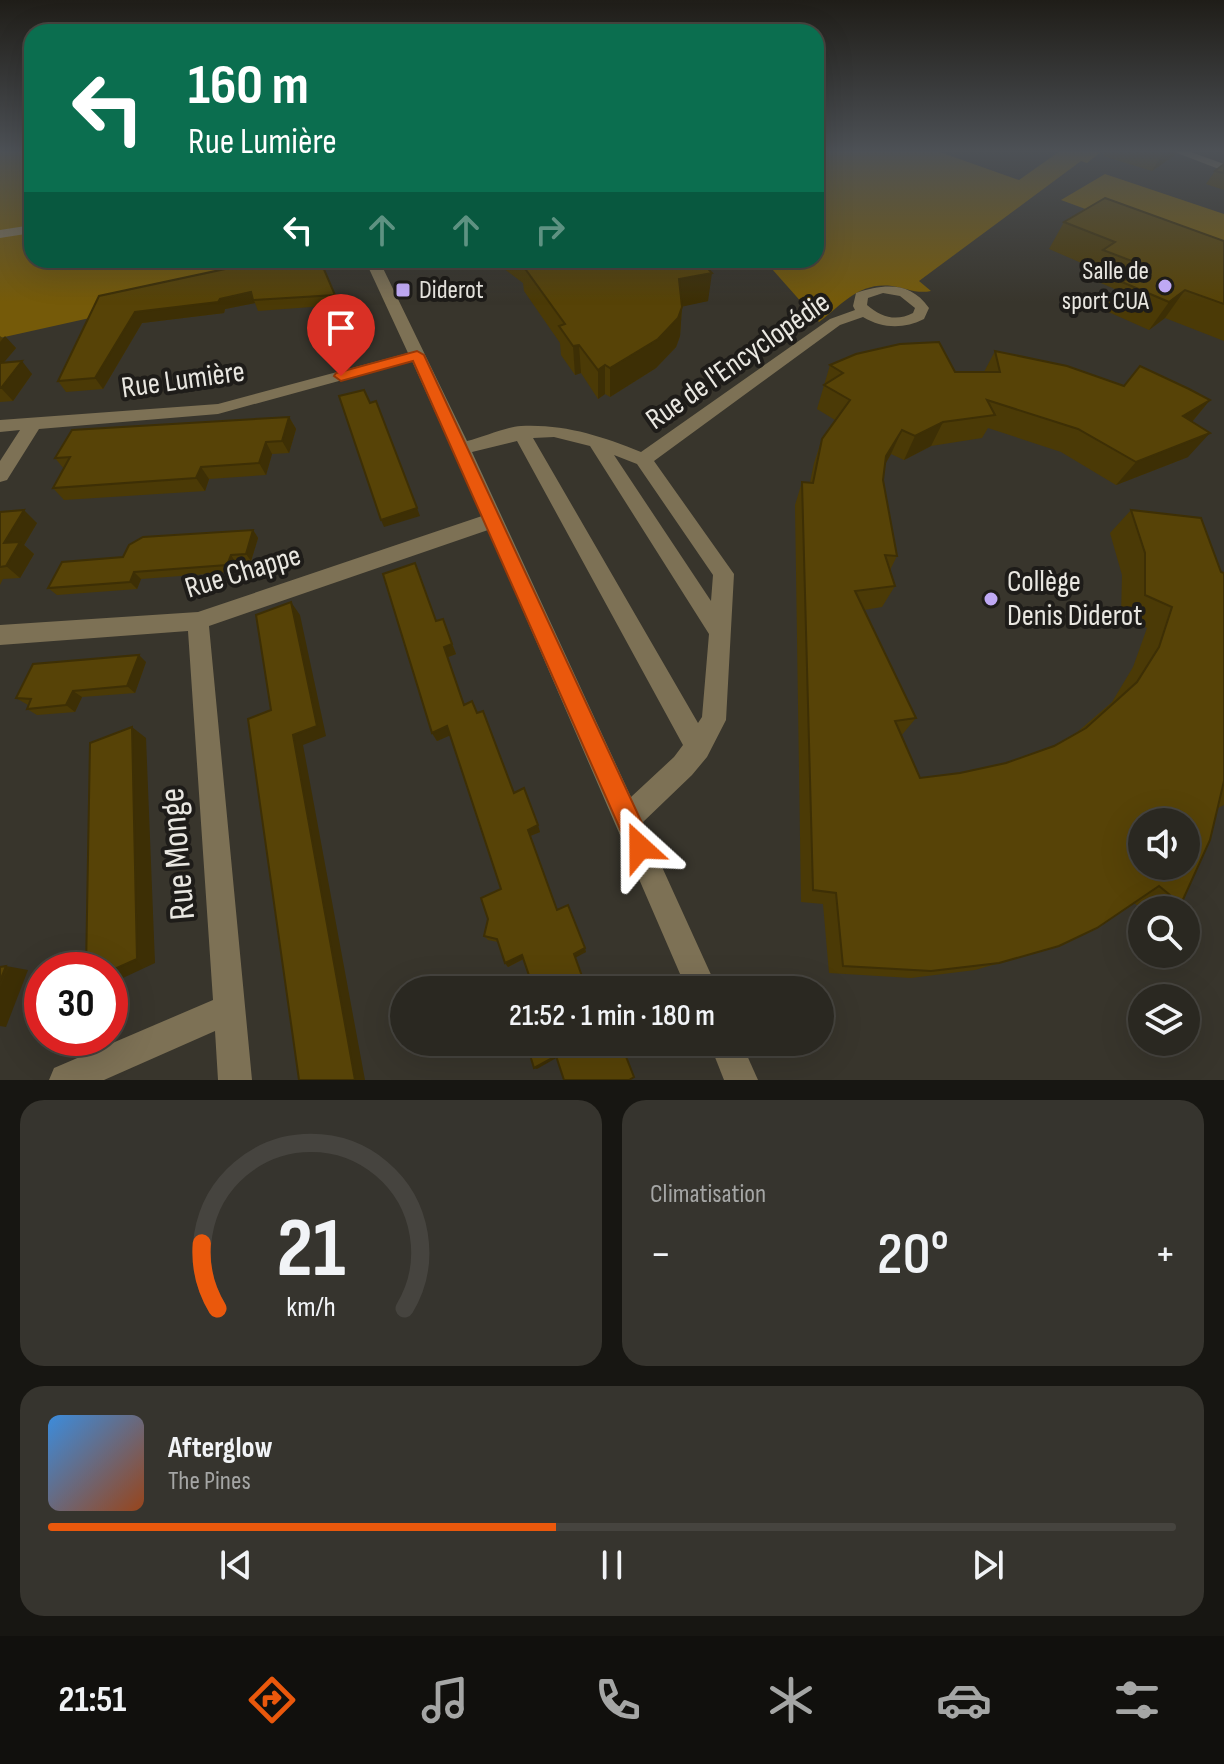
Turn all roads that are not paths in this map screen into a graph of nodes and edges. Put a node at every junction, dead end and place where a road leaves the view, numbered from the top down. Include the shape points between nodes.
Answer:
1 (24, 230) edge
2 (0, 234) edge
3 (376, 268) edge
4 (865, 311) dead end
5 (417, 355) junction
6 (34, 423) junction
7 (0, 426) edge
8 (521, 432) junction
9 (595, 440) junction
10 (462, 449) junction
11 (643, 460) junction
12 (0, 475) edge
13 (494, 520) junction
14 (198, 621) junction
15 (720, 633) junction
16 (0, 635) edge
17 (698, 748) junction
18 (628, 818) junction
19 (697, 976) edge
20 (229, 1009) junction
21 (731, 1056) edge
22 (66, 1080) edge
23 (235, 1080) edge
24 (741, 1080) edge

1 - 2 street
3 - 5 street
4 - 11 street, Rue de l'Encyclopédie via 835,322
5 - 6 street, Rue Lumière via 218,409
5 - 10 street
6 - 7 street, Rue Lumière
6 - 12 street
8 - 9 street, Rue de l'Encyclopédie via 556,429
8 - 10 street, Rue de l'Encyclopédie
8 - 17 street
9 - 11 street, Rue de l'Encyclopédie
9 - 15 street
10 - 13 street
11 - 15 street via 724,574
13 - 14 street, Rue Chappe
13 - 18 street
14 - 16 street, Rue Chappe
14 - 20 street, Rue Monge
15 - 17 street via 714,720
17 - 18 street
18 - 19 street
20 - 22 street
20 - 23 street, Rue Monge
21 - 24 street

